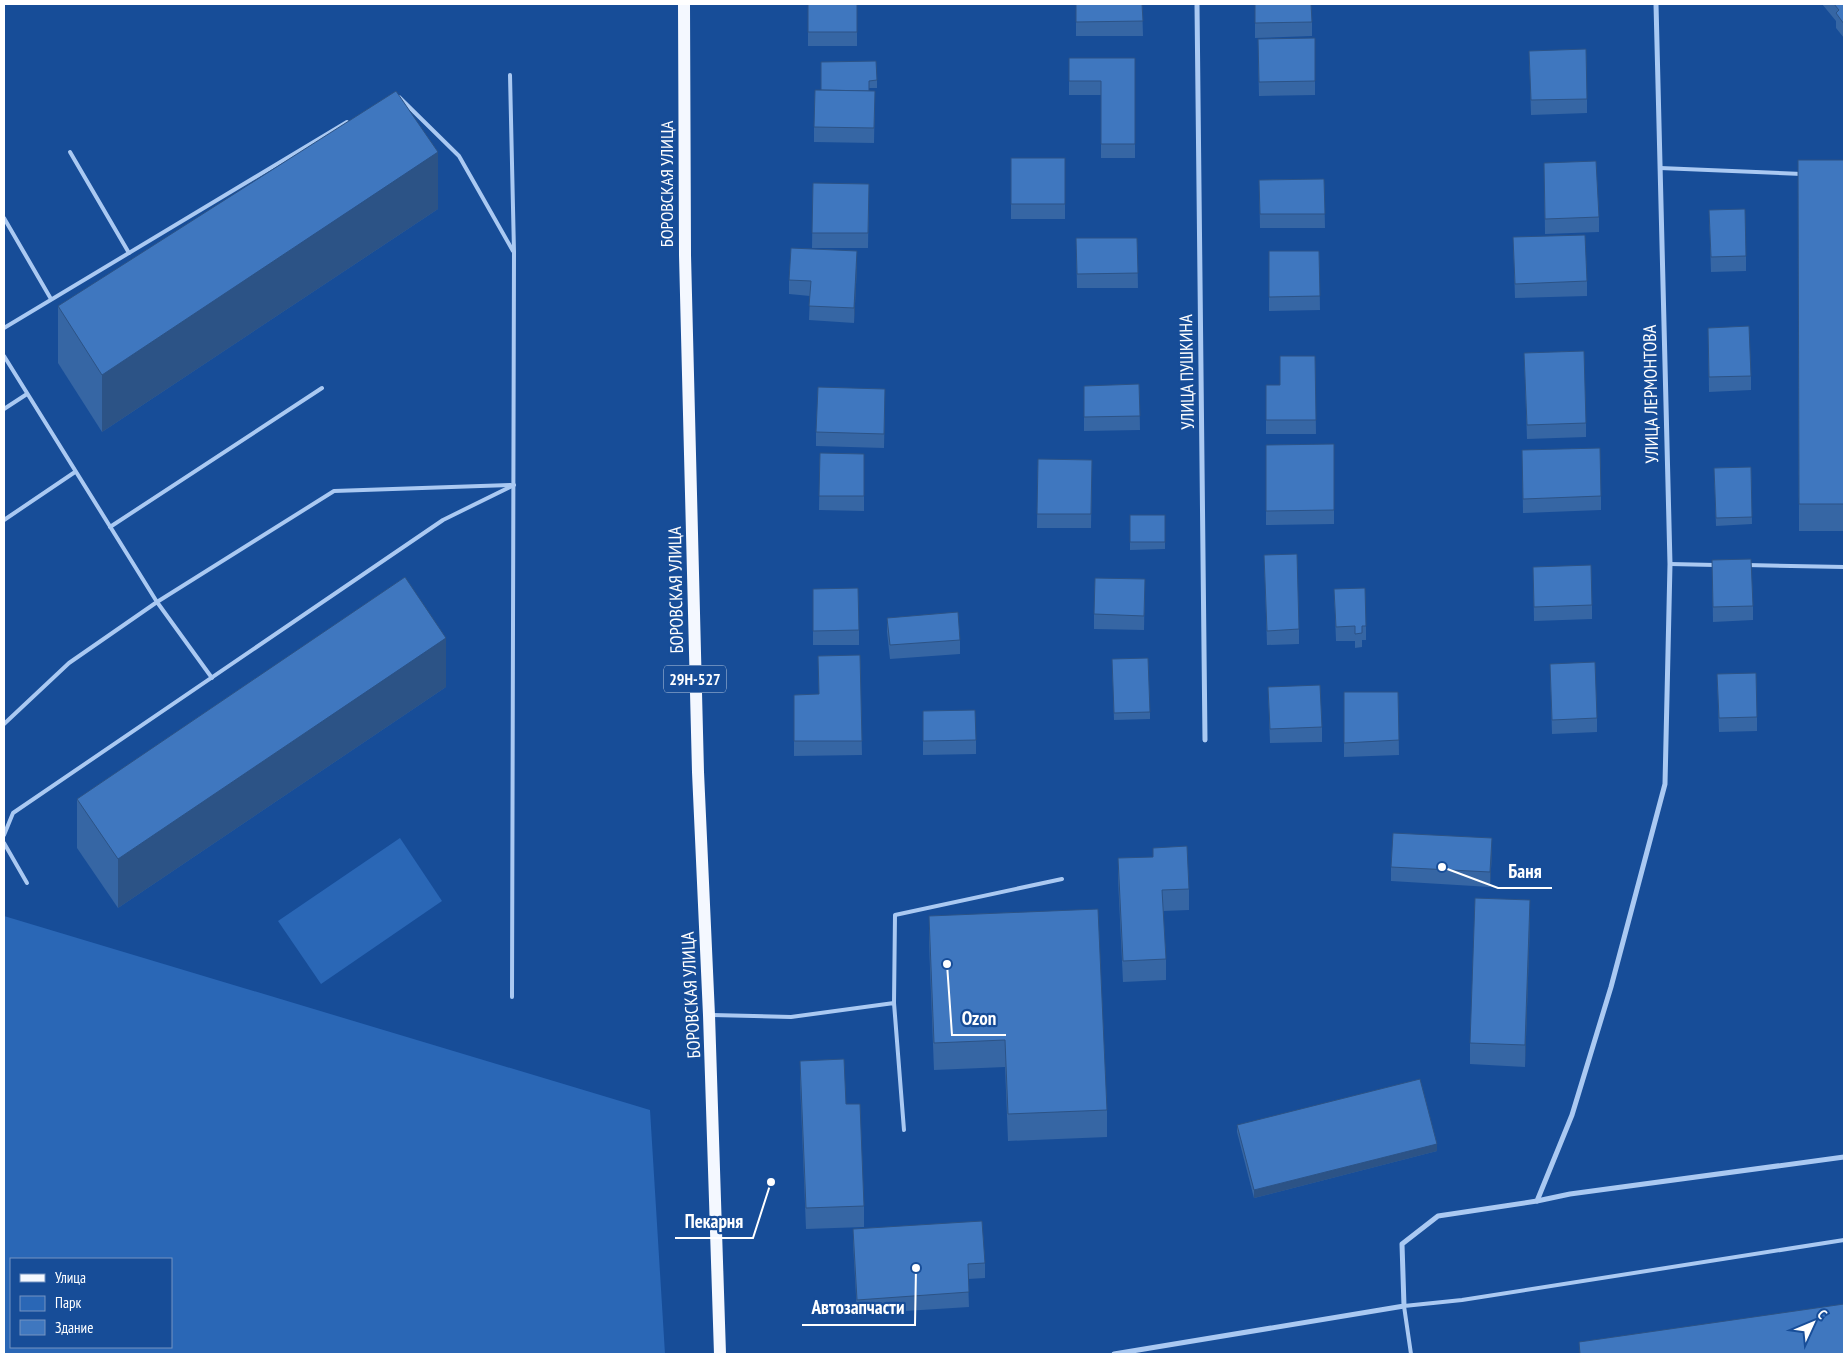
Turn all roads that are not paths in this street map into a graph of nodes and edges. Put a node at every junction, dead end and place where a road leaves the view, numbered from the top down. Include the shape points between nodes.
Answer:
1 (684, 4) edge
2 (1197, 4) edge
3 (1656, 4) edge
4 (510, 75) dead end
5 (396, 93) edge
6 (356, 116) edge
7 (70, 152) dead end
8 (1660, 168) junction
9 (1806, 174) edge
10 (4, 218) edge
11 (514, 252) junction
12 (129, 253) junction
13 (51, 299) junction
14 (4, 328) edge
15 (4, 356) edge
16 (322, 388) dead end
17 (27, 394) junction
18 (4, 409) edge
19 (76, 472) junction
20 (514, 485) junction
21 (4, 520) edge
22 (110, 527) junction
23 (1670, 564) junction
24 (1719, 565) edge
25 (1738, 565) edge
26 (1844, 567) edge
27 (157, 602) junction
28 (212, 678) junction
29 (4, 724) edge
30 (1205, 740) dead end
31 (4, 836) edge
32 (4, 843) edge
33 (1062, 879) dead end
34 (27, 882) dead end
35 (512, 997) dead end
36 (894, 1003) junction
37 (710, 1015) junction
38 (904, 1130) dead end
39 (1844, 1157) edge
40 (1536, 1201) junction
41 (1844, 1240) edge
42 (1404, 1306) junction
43 (720, 1354) edge
44 (1114, 1354) edge
45 (1411, 1354) edge

1 - 37 main road, БОРОВСКАЯ УЛИЦА / 29Н-527 via 685,256 698,772
2 - 30 street, УЛИЦА ПУШКИНА
3 - 8 street, УЛИЦА ЛЕРМОНТОВА
4 - 11 lane
5 - 11 lane via 459,156
6 - 12 lane
7 - 12 lane
8 - 9 lane
8 - 23 street, УЛИЦА ЛЕРМОНТОВА
10 - 13 lane
11 - 20 lane
12 - 13 lane
13 - 14 lane
15 - 17 lane
16 - 22 lane
17 - 18 lane
17 - 19 lane
19 - 21 lane
19 - 22 lane
20 - 27 lane via 334,491
20 - 28 lane via 443,520
20 - 35 lane
22 - 27 lane
23 - 24 lane
23 - 40 street, УЛИЦА ЛЕРМОНТОВА via 1665,784 1611,987 1572,1115
25 - 26 lane
27 - 28 lane
27 - 29 lane via 69,663
28 - 31 lane via 13,813
32 - 34 lane
33 - 36 lane via 895,915
36 - 37 lane via 791,1017
36 - 38 lane
37 - 43 main road, БОРОВСКАЯ УЛИЦА / 29Н-527
39 - 40 street
40 - 42 street via 1438,1216 1402,1244
41 - 42 lane via 1462,1300
42 - 44 street
42 - 45 lane

